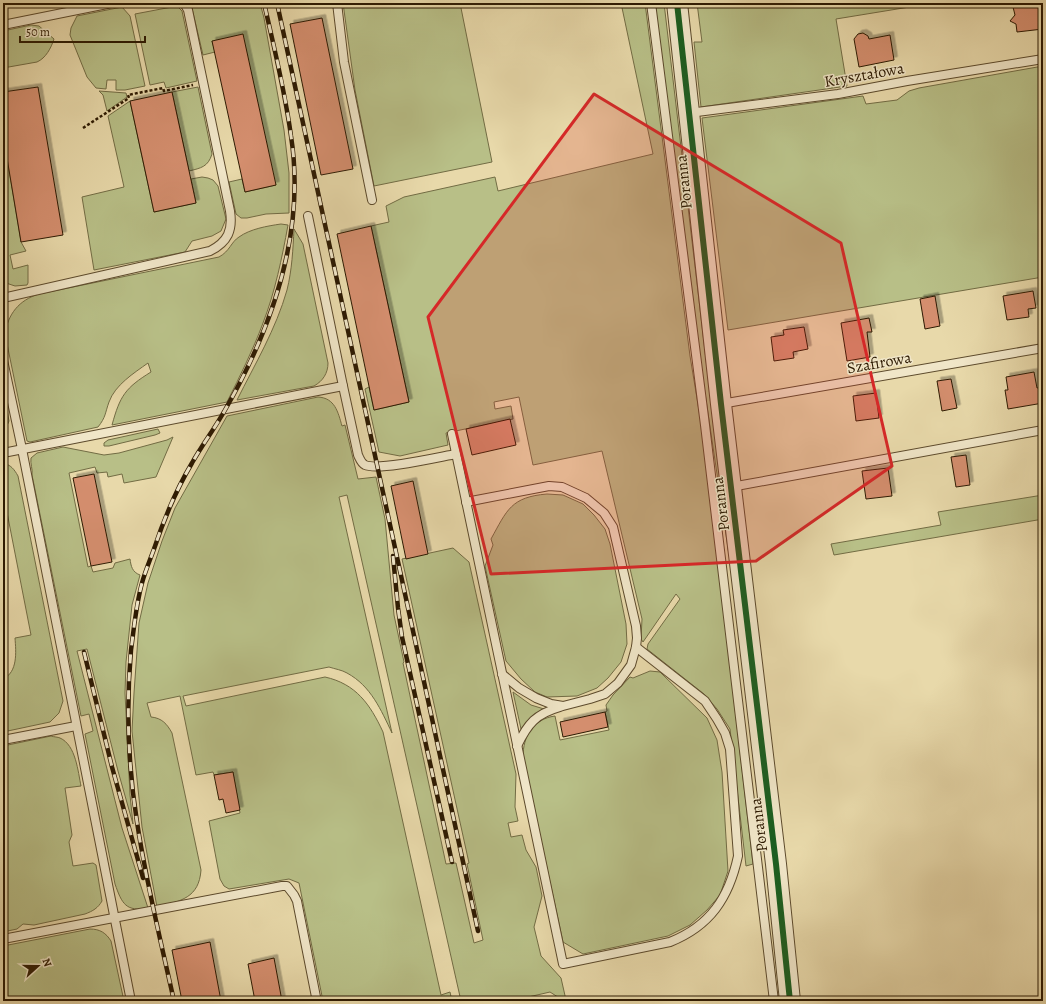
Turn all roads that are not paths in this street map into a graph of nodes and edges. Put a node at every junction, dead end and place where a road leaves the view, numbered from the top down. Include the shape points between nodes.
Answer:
1 (112, 3) edge
2 (184, 3) edge
3 (337, 3) edge
4 (651, 3) edge
5 (676, 3) edge
6 (3, 25) edge
7 (1043, 59) edge
8 (689, 113) junction
9 (372, 200) dead end
10 (308, 216) dead end
11 (3, 298) edge
12 (1043, 348) edge
13 (3, 360) edge
14 (343, 386) junction
15 (721, 404) junction
16 (1043, 430) edge
17 (452, 434) dead end
18 (22, 449) junction
19 (3, 453) edge
20 (456, 454) junction
21 (731, 487) junction
22 (466, 502) junction
23 (636, 647) junction
24 (502, 674) junction
25 (563, 706) junction
26 (76, 726) junction
27 (3, 740) edge
28 (517, 746) junction
29 (114, 918) junction
30 (3, 939) edge
31 (131, 1001) edge
32 (315, 1001) edge
33 (774, 1001) edge
34 (790, 1001) edge

1 - 6 lane
2 - 11 lane via 188,10 231,217 231,228 224,241 210,251
3 - 9 lane via 344,62
4 - 33 lane
5 - 8 street, Poranna
7 - 8 lane, Kryształowa via 838,94
8 - 15 street, Poranna
10 - 14 lane
12 - 15 lane, Szafirowa
13 - 18 lane
14 - 18 lane
14 - 20 lane via 358,455 364,464 393,465
15 - 21 street, Poranna
16 - 21 lane
17 - 20 lane
18 - 19 lane
18 - 26 lane
20 - 22 lane
21 - 34 street, Poranna
22 - 23 lane via 549,486 562,487 586,498 604,513 613,527 636,626
22 - 24 lane
23 - 25 lane via 622,677 605,694
23 - 28 lane via 705,701 717,719 730,749 738,856 726,893 712,914 697,928 670,942 563,964
24 - 25 lane via 536,698
24 - 28 lane
25 - 28 lane via 546,711 534,720
26 - 27 lane
26 - 29 lane
29 - 30 lane
29 - 31 lane
29 - 32 lane via 287,886 296,901

